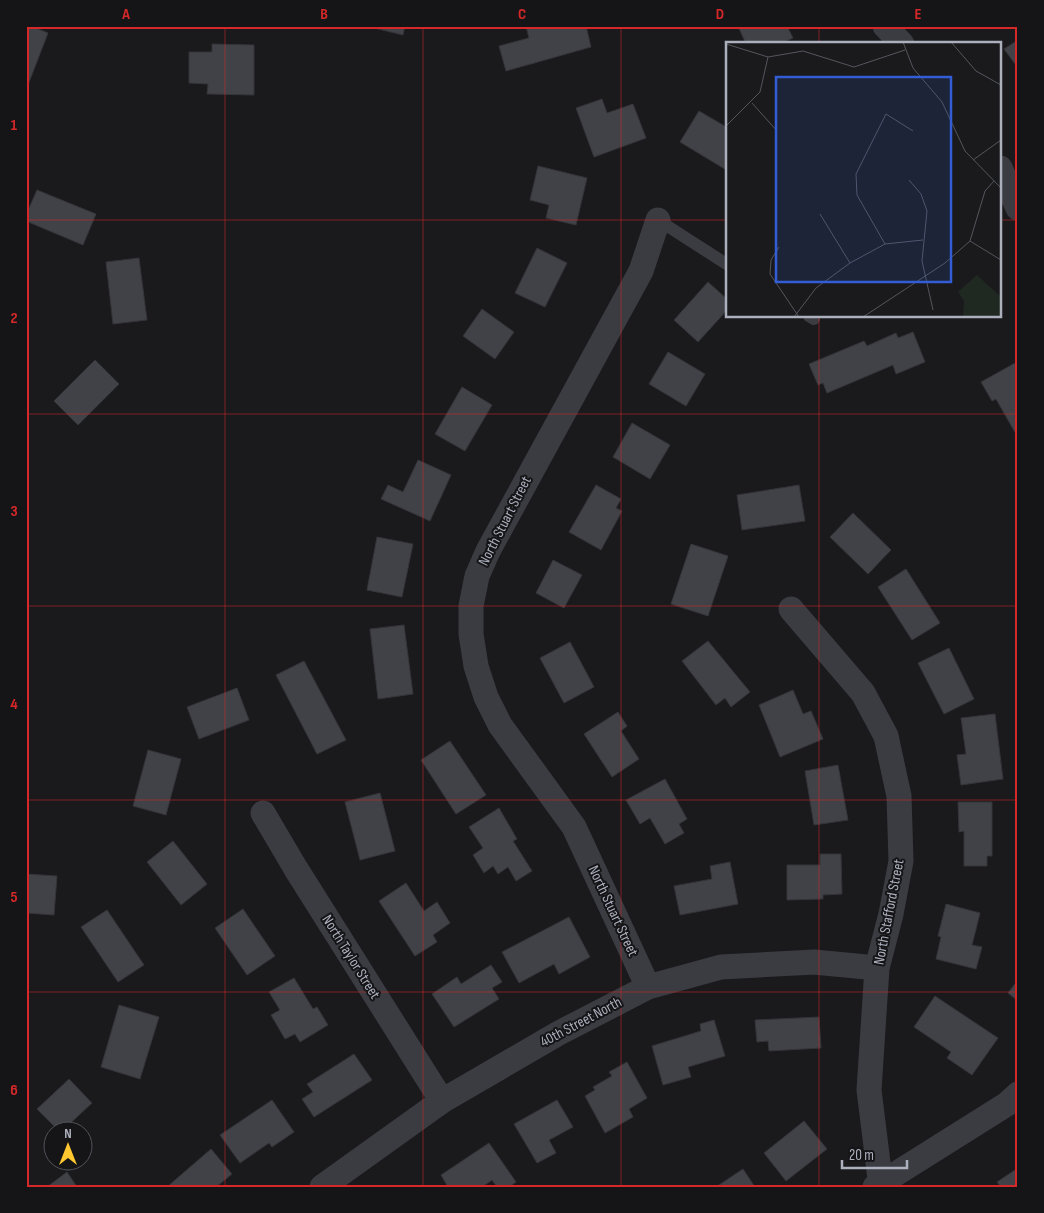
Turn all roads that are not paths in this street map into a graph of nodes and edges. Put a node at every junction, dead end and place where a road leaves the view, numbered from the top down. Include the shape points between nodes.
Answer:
1 (884, 26) edge
2 (900, 42) edge
3 (1002, 172) edge
4 (1018, 208) edge
5 (658, 220) joint
6 (726, 264) edge
7 (791, 609) dead end
8 (263, 813) dead end
9 (877, 968) junction
10 (648, 987) junction
11 (1018, 1094) edge
12 (442, 1101) junction
13 (879, 1186) edge
14 (322, 1187) edge

1 - 2 street
3 - 4 street
5 - 6 lane
5 - 10 street, North Stuart Street via 641,272 488,551 477,576 471,606 476,666 486,697 500,725 574,827
7 - 9 street, North Stafford Street via 862,693 886,736 899,796 901,861
8 - 12 street, North Taylor Street
9 - 10 street, 40th Street North via 814,962 721,966
9 - 13 street, North Stafford Street via 869,1090
10 - 12 street, 40th Street North via 559,1033
11 - 13 street
12 - 14 street, 40th Street North

